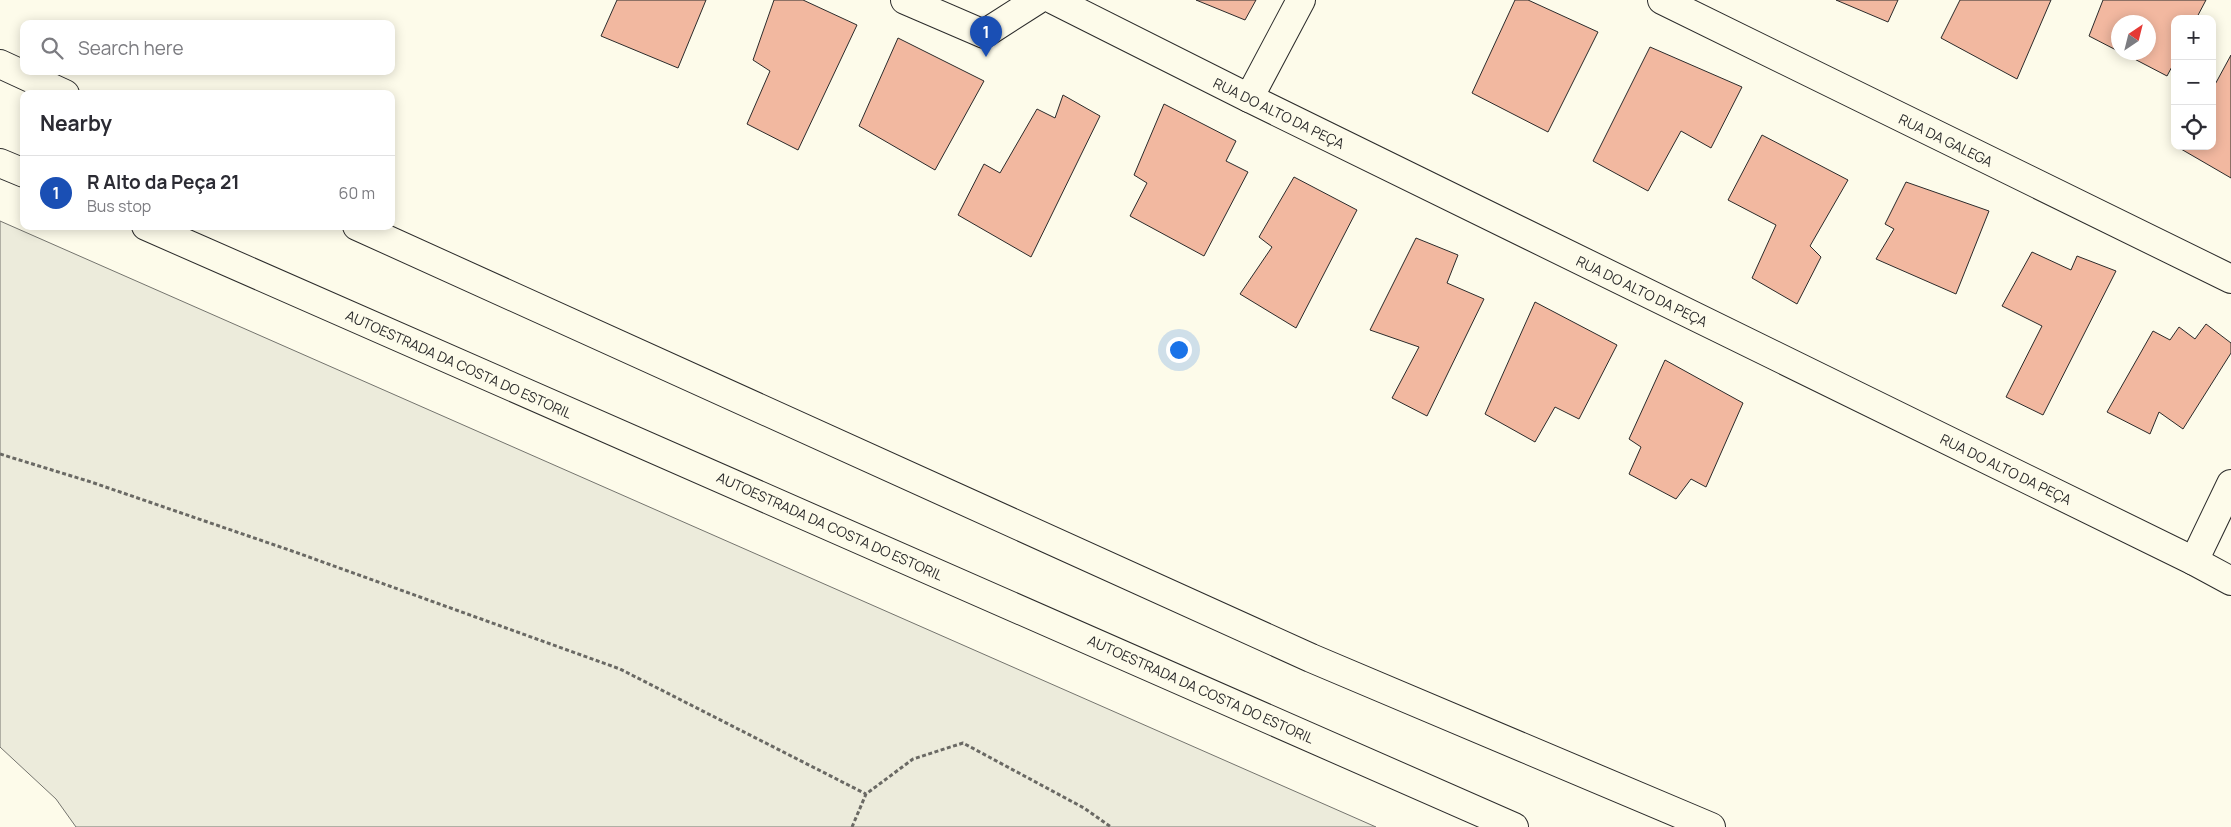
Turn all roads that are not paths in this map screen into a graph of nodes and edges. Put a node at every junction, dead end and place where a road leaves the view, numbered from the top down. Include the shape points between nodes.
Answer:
1 (905, 0) edge
2 (1037, 0) edge
3 (1054, 0) edge
4 (1301, 0) edge
5 (1662, 0) edge
6 (0, 64) edge
7 (20, 73) edge
8 (24, 75) edge
9 (56, 90) edge
10 (1249, 98) junction
11 (0, 163) edge
12 (20, 171) edge
13 (155, 230) edge
14 (366, 230) edge
15 (2231, 279) edge
16 (2231, 484) edge
17 (2194, 561) junction
18 (2231, 581) edge
19 (1514, 827) edge
20 (1711, 827) edge

1 - 2 main road via 984,34
3 - 10 main road, RUA DO ALTO DA PEÇA
4 - 10 main road
5 - 15 main road, RUA DA GALEGA
6 - 7 main road
8 - 9 main road
10 - 17 main road, RUA DO ALTO DA PEÇA
11 - 12 main road
13 - 19 main road, AUTOESTRADA DA COSTA DO ESTORIL
14 - 20 main road via 1311,658
16 - 17 main road
17 - 18 main road, RUA DO ALTO DA PEÇA

